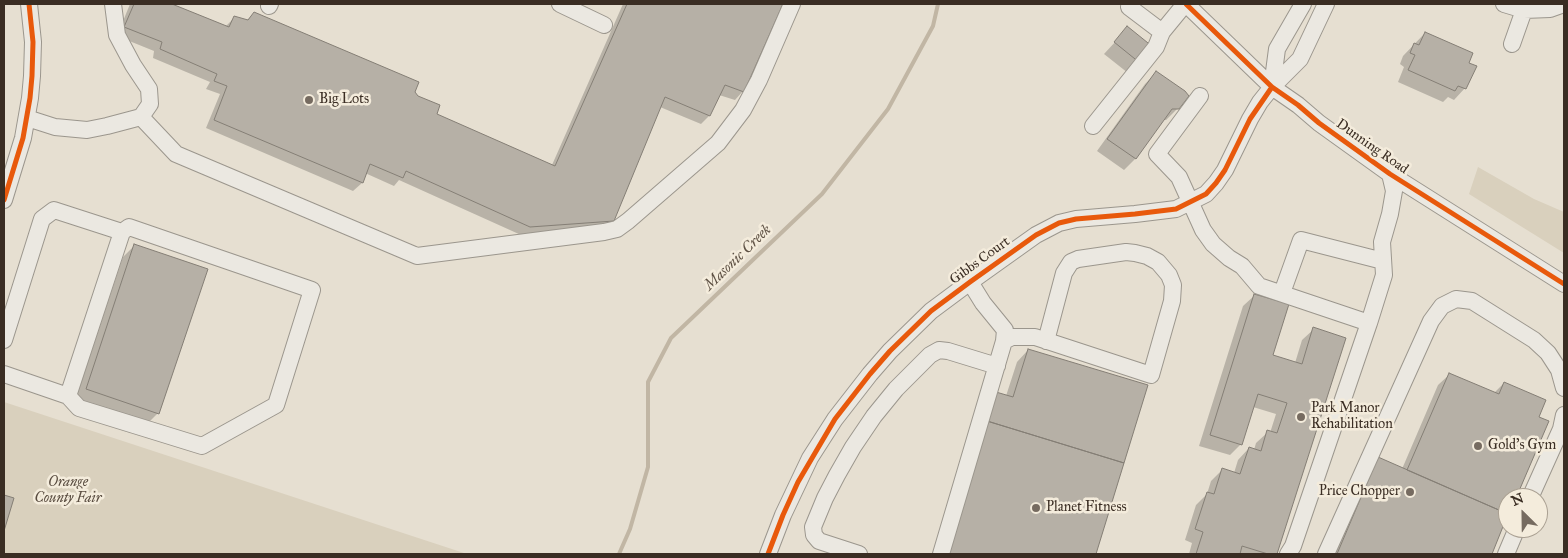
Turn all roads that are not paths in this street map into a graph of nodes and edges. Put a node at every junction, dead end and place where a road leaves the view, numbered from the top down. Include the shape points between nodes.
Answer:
1 (29, 4) edge
2 (113, 4) edge
3 (560, 4) edge
4 (792, 4) edge
5 (1186, 4) edge
6 (1303, 4) edge
7 (1326, 4) edge
8 (1504, 4) edge
9 (1564, 4) edge
10 (1129, 7) dead end
11 (1524, 10) junction
12 (604, 24) dead end
13 (1162, 32) junction
14 (1512, 44) dead end
15 (1272, 87) junction
16 (1200, 96) dead end
17 (141, 117) junction
18 (27, 118) junction
19 (1093, 126) dead end
20 (1390, 174) junction
21 (4, 200) edge
22 (1190, 202) junction
23 (122, 232) junction
24 (1383, 261) junction
25 (970, 282) junction
26 (1561, 285) edge
27 (1282, 293) junction
28 (1370, 323) junction
29 (4, 340) edge
30 (1004, 341) junction
31 (1046, 341) junction
32 (997, 366) junction
33 (1562, 368) edge
34 (4, 374) edge
35 (1564, 388) edge
36 (68, 396) junction
37 (1564, 415) edge
38 (1557, 457) edge
39 (1537, 488) edge
40 (1513, 538) edge
41 (768, 554) edge
42 (860, 554) edge
43 (940, 554) edge
44 (1288, 554) edge
45 (1326, 554) edge
46 (1506, 554) edge

1 - 18 street via 33,60
2 - 17 street via 118,35 150,89 150,104
3 - 12 street
4 - 17 street via 759,80 743,110 718,143 628,221 617,229 604,232 417,256 176,154
5 - 13 street
5 - 15 street, Dunning Road
6 - 15 street via 1277,49
7 - 15 street, Gibbs Court via 1300,59
8 - 11 street
9 - 11 street via 1550,9
10 - 13 street
11 - 14 street
13 - 19 street via 1156,47
15 - 20 street, Dunning Road
15 - 22 street, Gibbs Court via 1250,119 1216,184 1206,194
16 - 22 street via 1155,158 1179,177
17 - 18 street via 87,130 55,127
18 - 21 street
20 - 24 street via 1394,191 1382,242
20 - 26 street, Dunning Road
22 - 25 street, Gibbs Court via 1176,209 1059,223 1036,235
22 - 27 street via 1213,244 1242,266 1260,286
23 - 29 street via 54,210 42,218
23 - 36 street
23 - 36 street via 129,227 312,290 276,405 202,446 79,408
24 - 27 street via 1300,240
24 - 28 street via 1384,275
25 - 30 street via 1005,330
25 - 41 street, Gibbs Court via 931,312 890,351 835,419 798,482
27 - 28 street
28 - 44 street
30 - 31 street via 1012,337 1035,337
30 - 32 street
31 - 31 street via 1151,375 1172,301 1173,285 1168,274 1158,262 1135,253 1071,262 1064,273
32 - 42 street via 939,350 896,389 874,416 829,490 813,527 819,541
32 - 43 street
33 - 35 street
33 - 45 street via 1534,340 1472,302 1456,299 1442,306 1431,322
34 - 36 street
37 - 38 street
38 - 39 street
40 - 46 street

